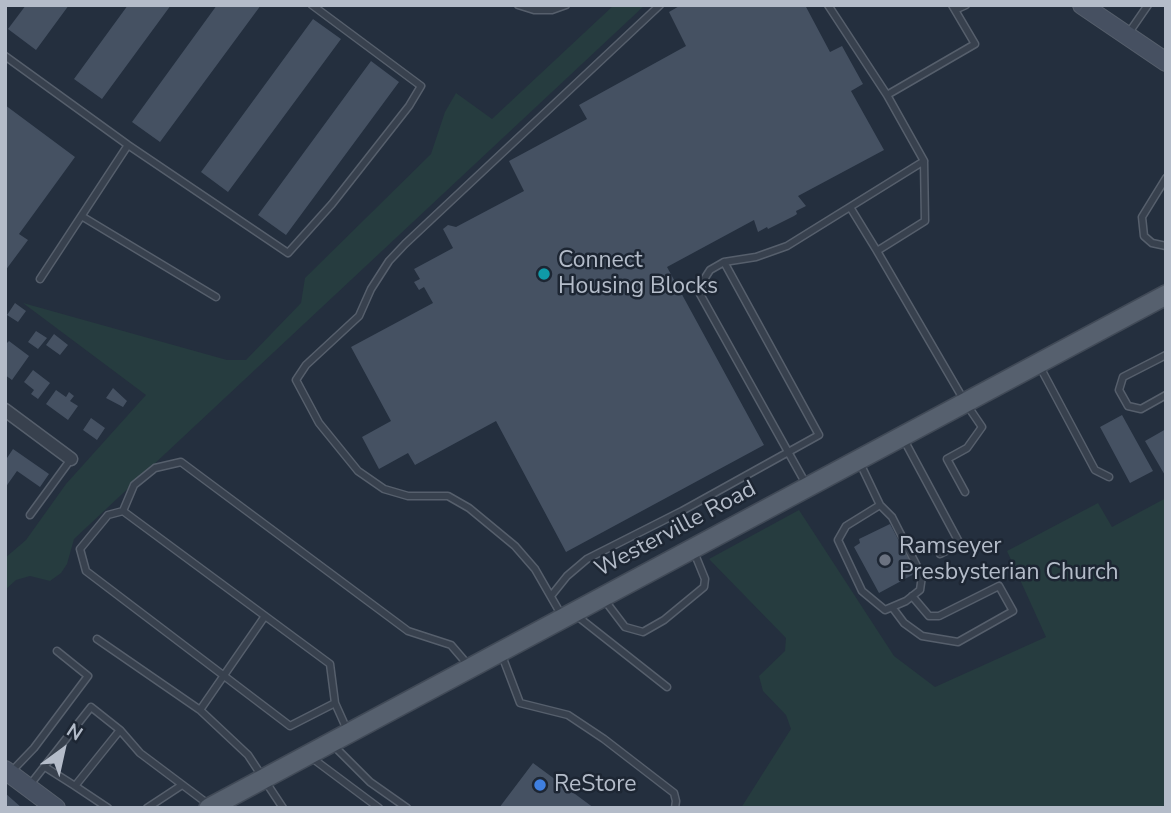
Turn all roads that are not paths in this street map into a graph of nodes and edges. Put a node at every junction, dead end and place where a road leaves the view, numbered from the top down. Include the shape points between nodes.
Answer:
1 (312, 5) edge
2 (518, 5) edge
3 (566, 5) edge
4 (660, 5) edge
5 (828, 5) edge
6 (965, 5) edge
7 (1082, 5) edge
8 (1148, 5) edge
9 (954, 8) edge
10 (1127, 36) junction
11 (5, 56) edge
12 (1166, 62) edge
13 (887, 95) junction
14 (128, 145) junction
15 (924, 161) junction
16 (1166, 178) edge
17 (850, 207) junction
18 (83, 217) junction
19 (1166, 246) edge
20 (877, 250) junction
21 (724, 262) junction
22 (40, 279) dead end
23 (216, 297) dead end
24 (1164, 299) edge
25 (1166, 355) edge
26 (1038, 363) junction
27 (1166, 395) edge
28 (965, 402) junction
29 (5, 410) edge
30 (902, 436) junction
31 (788, 452) junction
32 (71, 459) joint
33 (858, 460) junction
34 (1108, 477) dead end
35 (807, 487) junction
36 (965, 492) dead end
37 (880, 505) junction
38 (123, 512) junction
39 (30, 515) dead end
40 (692, 549) junction
41 (940, 554) dead end
42 (551, 596) junction
43 (912, 596) junction
44 (602, 597) junction
45 (892, 607) junction
46 (568, 615) junction
47 (265, 616) junction
48 (97, 639) dead end
49 (57, 651) dead end
50 (500, 651) junction
51 (470, 668) junction
52 (223, 675) junction
53 (667, 687) dead end
54 (335, 703) junction
55 (200, 710) junction
56 (120, 730) junction
57 (339, 738) junction
58 (308, 755) junction
59 (45, 766) junction
60 (8, 772) edge
61 (265, 778) junction
62 (182, 785) junction
63 (75, 786) junction
64 (28, 787) junction
65 (210, 807) edge
66 (56, 808) edge
67 (108, 808) edge
68 (147, 808) edge
69 (283, 808) edge
70 (379, 808) edge
71 (407, 808) edge
72 (674, 808) edge

1 - 14 lane via 421,86 332,204 288,253
2 - 3 lane via 552,10
4 - 42 lane via 405,244 371,289 359,316 296,380 319,423 358,471 384,489 408,496 448,496 469,508 515,546
5 - 13 lane
6 - 9 lane
7 - 10 main road
8 - 10 lane
9 - 13 lane via 975,44
10 - 12 main road
11 - 14 lane
13 - 15 lane
14 - 18 lane
15 - 17 lane
15 - 20 lane via 925,220
16 - 19 lane via 1142,217 1144,236
17 - 20 lane
17 - 21 lane via 787,246
18 - 22 lane
18 - 23 lane
20 - 28 lane
21 - 31 lane via 710,270 700,294
21 - 31 lane via 819,435
24 - 26 main road, Westerville Road
25 - 27 lane via 1123,377 1119,390 1128,406 1141,409
26 - 28 main road, Westerville Road
26 - 34 lane via 1095,470
28 - 30 main road, Westerville Road
28 - 36 lane via 982,427 967,448 947,459
29 - 32 street
30 - 33 main road, Westerville Road
30 - 41 lane via 960,544
31 - 35 lane
31 - 42 lane via 587,559
32 - 39 lane
33 - 35 main road, Westerville Road
33 - 37 lane
35 - 40 main road, Westerville Road
37 - 43 lane via 892,517 922,576 920,590
37 - 45 lane via 846,526 838,540 862,591 885,610
38 - 47 lane
38 - 51 lane via 134,485 155,468 181,462 408,631 451,645
38 - 52 lane via 107,515 80,549 86,571
40 - 44 main road, Westerville Road
40 - 44 lane via 704,587 664,621 643,632 633,631
42 - 46 lane
43 - 45 lane
43 - 45 lane via 929,616 939,616 999,586 1013,611 958,642 922,636
44 - 46 main road, Westerville Road
46 - 50 main road, Westerville Road
46 - 53 lane
47 - 52 lane
47 - 54 lane via 330,664
48 - 55 lane
49 - 60 lane via 88,676 34,748
50 - 51 main road, Westerville Road
50 - 72 lane via 520,703 568,715 604,739 674,793
51 - 57 main road, Westerville Road
52 - 54 lane via 290,726
52 - 55 lane
54 - 57 lane
55 - 61 lane via 248,755
56 - 59 lane via 91,707
56 - 62 lane via 140,753
56 - 63 lane
57 - 58 main road, Westerville Road
57 - 71 lane via 370,782
58 - 61 main road, Westerville Road
58 - 70 lane
59 - 63 lane
59 - 64 lane
60 - 64 main road
61 - 65 main road, Westerville Road
61 - 69 lane
62 - 65 lane
62 - 68 lane
63 - 67 lane
64 - 66 main road

